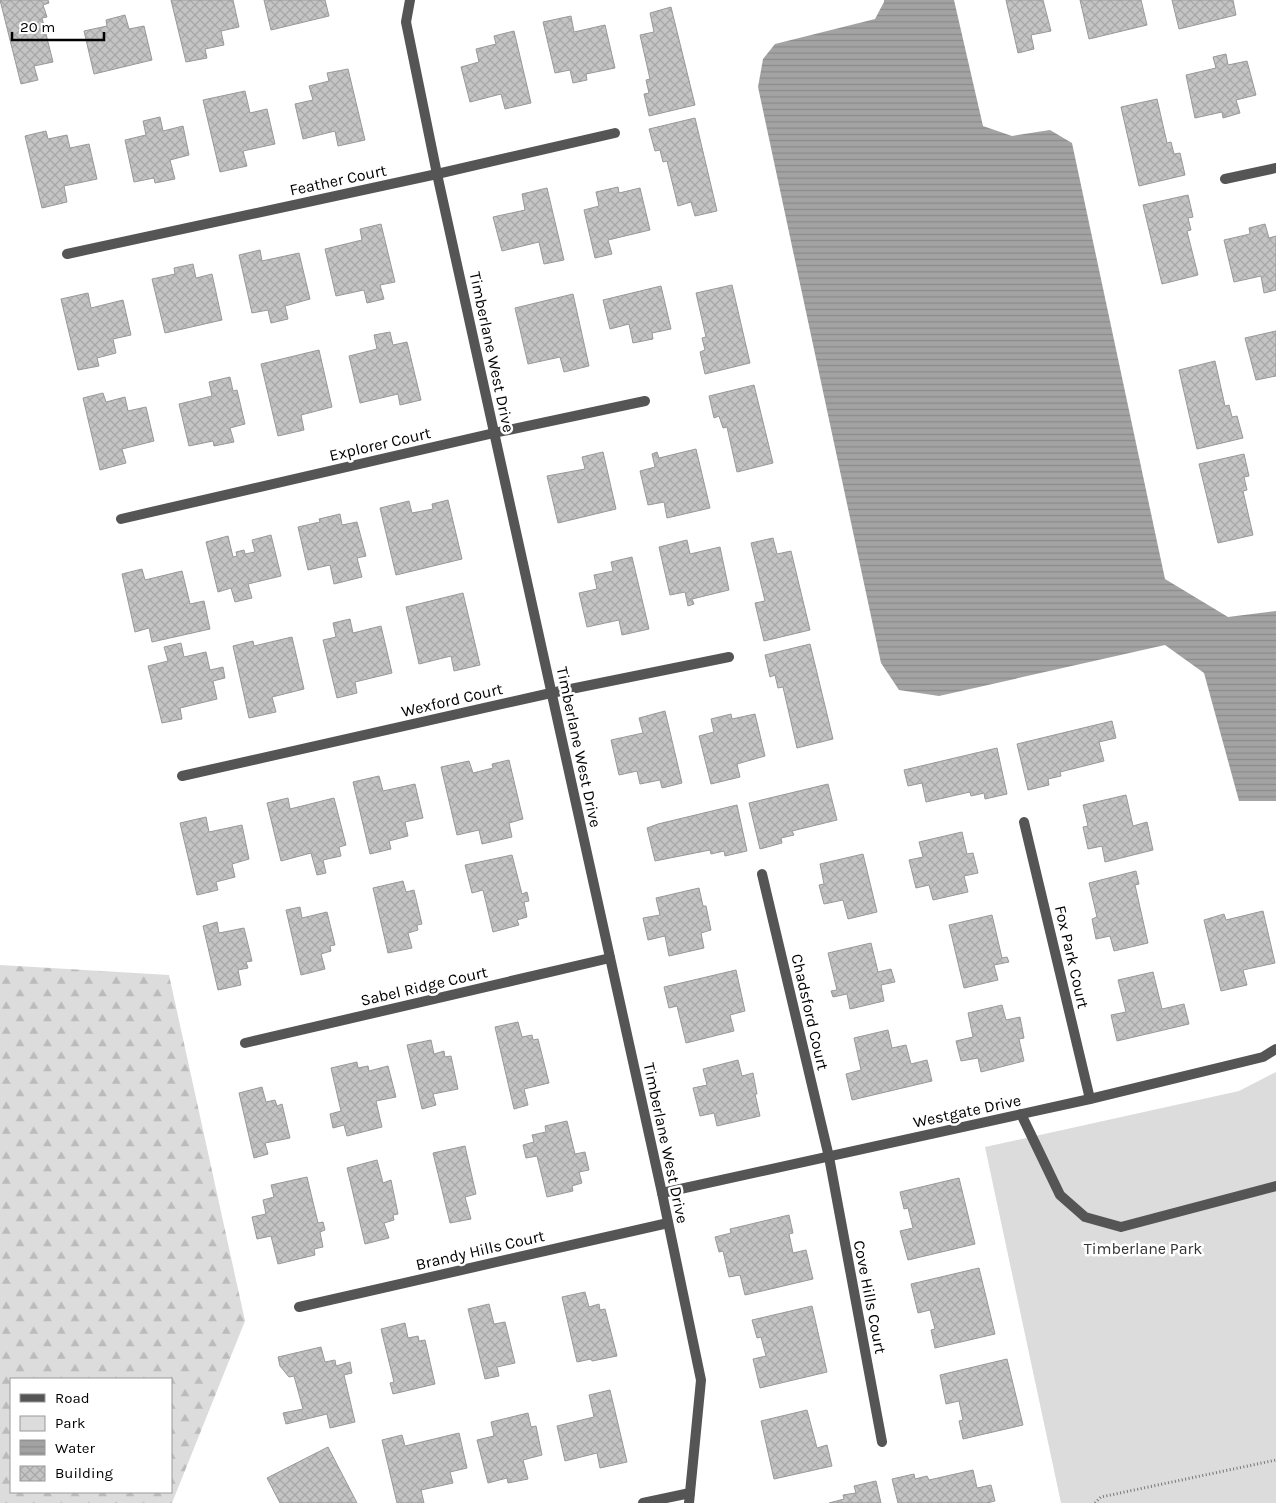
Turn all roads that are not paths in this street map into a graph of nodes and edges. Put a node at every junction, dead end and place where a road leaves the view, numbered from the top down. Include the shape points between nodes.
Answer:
1 (410, 0) edge
2 (615, 133) dead end
3 (1276, 168) edge
4 (437, 174) junction
5 (1225, 179) dead end
6 (66, 254) dead end
7 (645, 401) dead end
8 (494, 433) junction
9 (121, 519) dead end
10 (729, 657) dead end
11 (551, 693) junction
12 (182, 776) dead end
13 (1024, 822) dead end
14 (762, 874) dead end
15 (610, 958) junction
16 (245, 1043) dead end
17 (1276, 1049) edge
18 (1090, 1099) junction
19 (1021, 1114) junction
20 (829, 1156) junction
21 (1276, 1186) edge
22 (662, 1193) junction
23 (668, 1223) junction
24 (299, 1307) dead end
25 (882, 1442) dead end
26 (689, 1498) edge
27 (643, 1503) edge

1 - 4 street, Timberlane West Drive via 406,22
2 - 4 street, Feather Court
3 - 5 street
4 - 6 street, Feather Court
4 - 8 street, Timberlane West Drive
7 - 8 street, Explorer Court
8 - 9 street, Explorer Court
8 - 11 street, Timberlane West Drive
10 - 11 street, Wexford Court
11 - 12 street, Wexford Court
11 - 15 street, Timberlane West Drive
13 - 18 street, Fox Park Court
14 - 20 street, Chadsford Court
15 - 16 street, Sabel Ridge Court
15 - 22 street, Timberlane West Drive
17 - 18 street, Westgate Drive via 1263,1057
18 - 19 street, Westgate Drive
19 - 20 street, Westgate Drive
19 - 21 street via 1060,1195 1085,1217 1121,1227
20 - 22 street, Westgate Drive
20 - 25 street, Cove Hills Court
22 - 23 street, Timberlane West Drive
23 - 24 street, Brandy Hills Court
23 - 26 street, Timberlane West Drive via 701,1380
26 - 27 street

